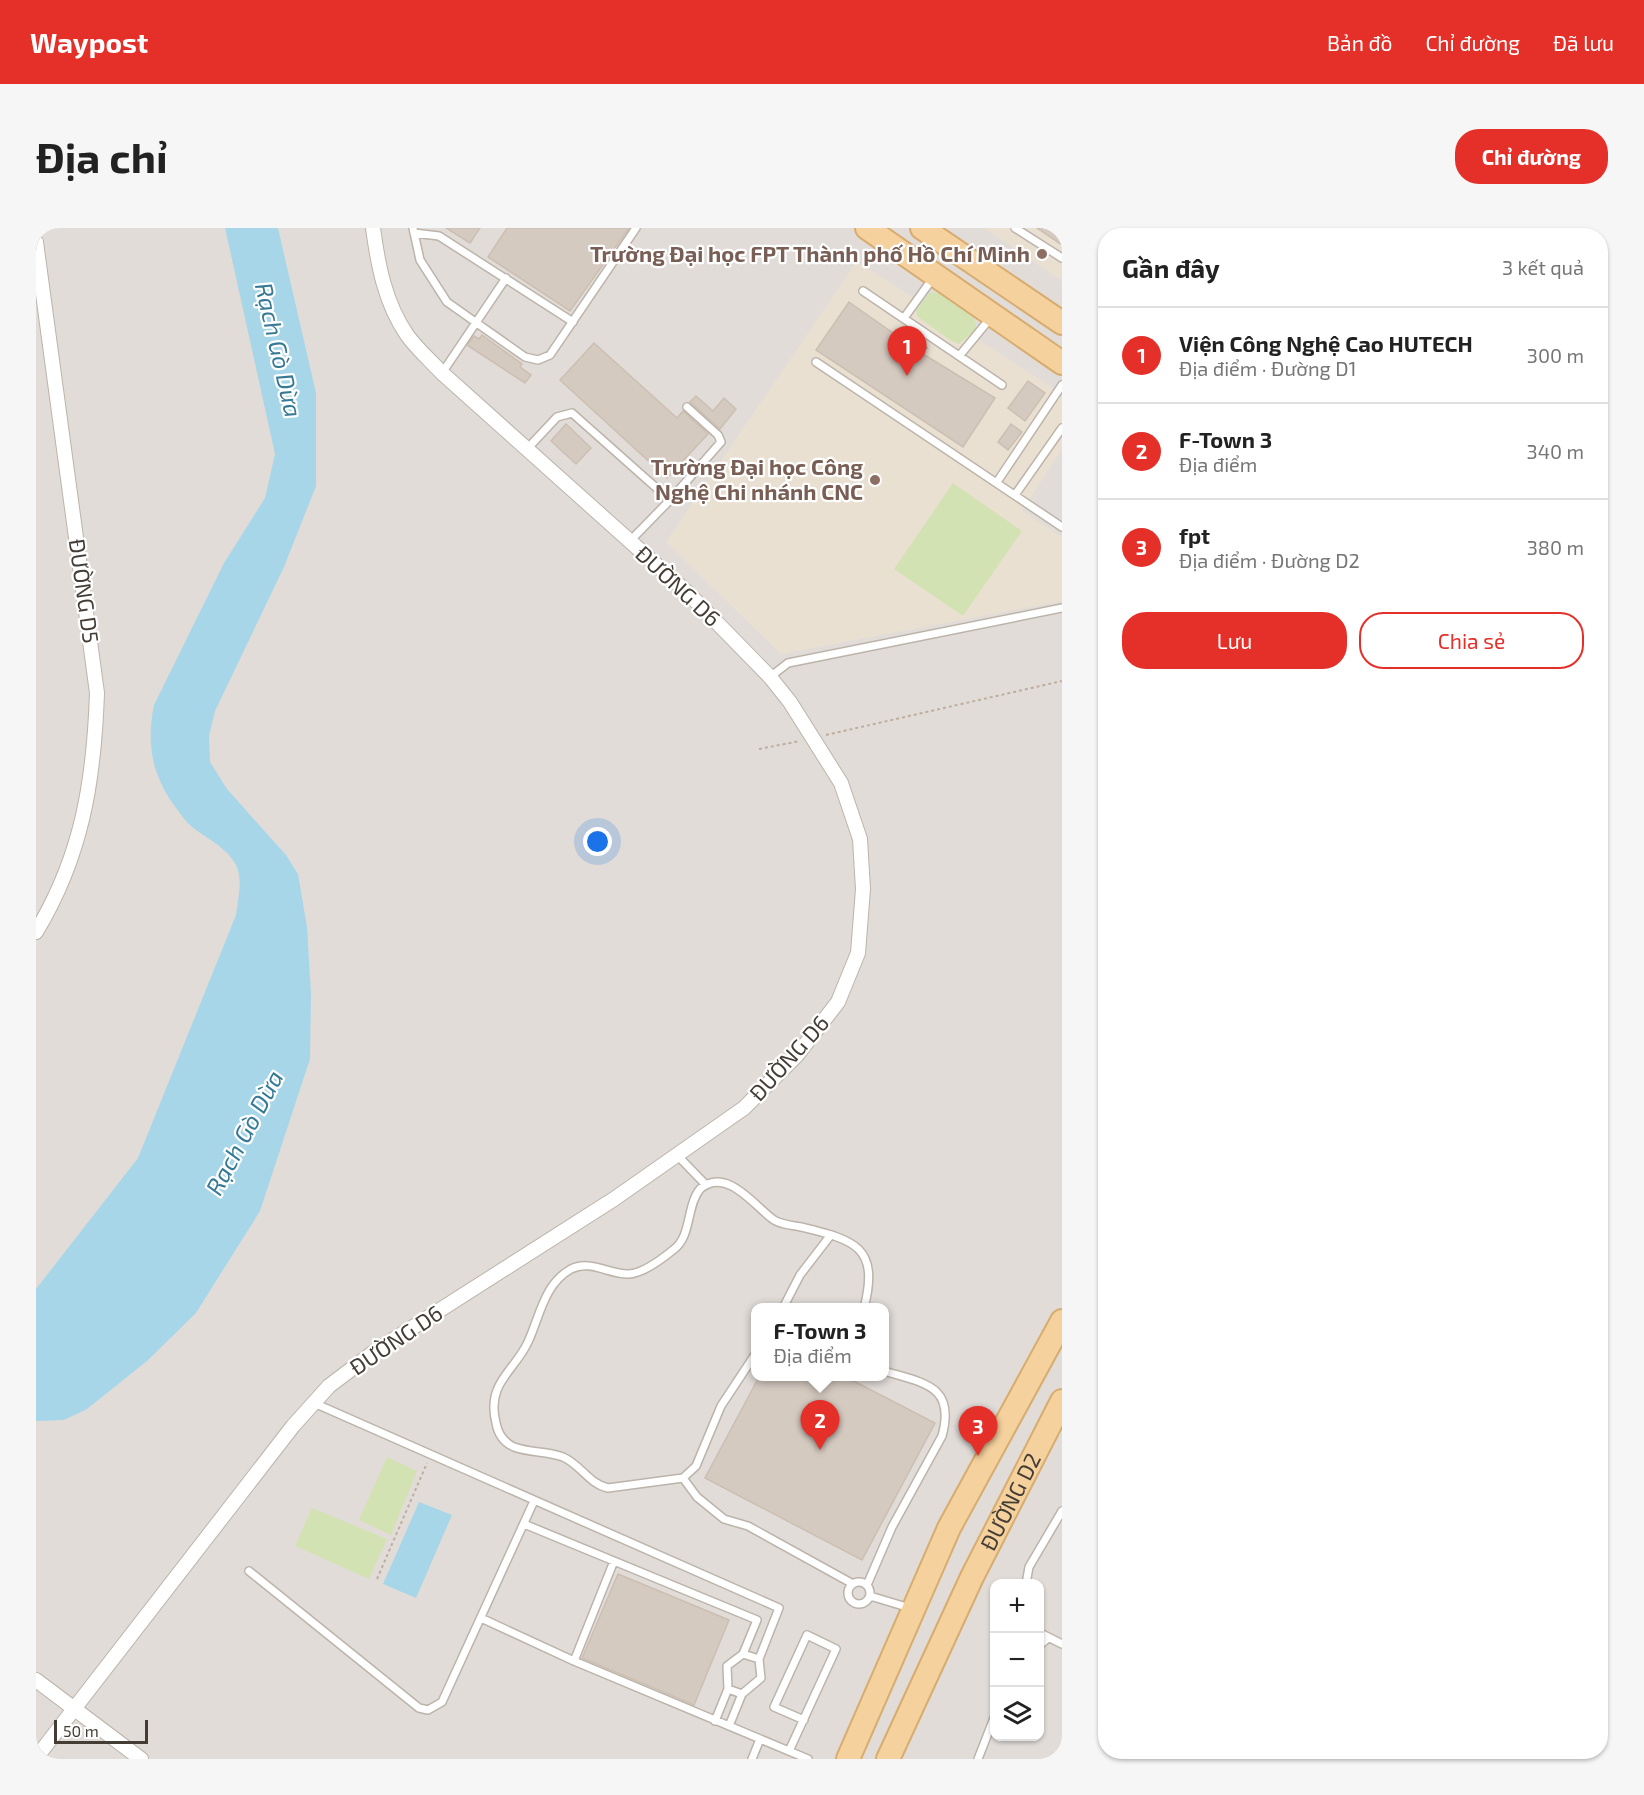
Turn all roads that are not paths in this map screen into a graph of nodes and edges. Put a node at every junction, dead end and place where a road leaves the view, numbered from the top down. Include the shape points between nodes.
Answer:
1 (373, 228) edge
2 (636, 228) edge
3 (867, 228) edge
4 (1015, 228) edge
5 (413, 231) edge
6 (926, 231) edge
7 (36, 242) edge
8 (1062, 258) edge
9 (506, 278) junction
10 (943, 279) junction
11 (863, 291) dead end
12 (1062, 311) edge
13 (904, 318) junction
14 (475, 321) junction
15 (988, 321) junction
16 (573, 322) junction
17 (1062, 323) edge
18 (960, 355) junction
19 (816, 362) dead end
20 (1060, 362) edge
21 (442, 373) junction
22 (1002, 385) dead end
23 (1062, 385) edge
24 (687, 407) dead end
25 (1062, 428) edge
26 (527, 449) junction
27 (997, 482) junction
28 (1015, 495) junction
29 (669, 500) junction
30 (1062, 527) edge
31 (630, 541) junction
32 (1062, 608) edge
33 (770, 677) junction
34 (36, 932) edge
35 (677, 1155) junction
36 (706, 1185) junction
37 (830, 1236) junction
38 (786, 1303) edge
39 (865, 1303) edge
40 (1062, 1321) edge
41 (751, 1361) edge
42 (889, 1372) edge
43 (1062, 1401) edge
44 (314, 1402) junction
45 (1062, 1424) edge
46 (683, 1478) junction
47 (534, 1501) junction
48 (1062, 1512) edge
49 (524, 1524) junction
50 (614, 1561) junction
51 (249, 1571) dead end
52 (975, 1571) junction
53 (1027, 1579) edge
54 (853, 1584) junction
55 (867, 1585) junction
56 (870, 1596) junction
57 (915, 1610) junction
58 (480, 1618) junction
59 (950, 1624) junction
60 (1044, 1636) edge
61 (1048, 1638) junction
62 (1044, 1642) edge
63 (1062, 1644) edge
64 (743, 1654) junction
65 (759, 1659) junction
66 (574, 1661) junction
67 (36, 1680) edge
68 (728, 1689) junction
69 (742, 1694) junction
70 (918, 1694) junction
71 (75, 1710) junction
72 (715, 1720) junction
73 (804, 1720) junction
74 (729, 1726) junction
75 (990, 1728) edge
76 (760, 1739) junction
77 (789, 1751) junction
78 (36, 1758) edge
79 (141, 1759) edge
80 (753, 1759) edge
81 (808, 1759) edge
82 (848, 1759) edge
83 (888, 1759) edge
84 (900, 1759) edge
85 (978, 1759) edge

1 - 21 street, ĐƯỜNG D6 via 391,307 408,336
2 - 16 lane
3 - 10 main road
4 - 8 lane
5 - 9 lane via 439,236
5 - 14 lane via 420,260 447,302
6 - 12 main road via 951,234
6 - 17 main road
7 - 34 street, ĐƯỜNG D5 via 98,693 95,749 84,817 60,887
9 - 14 lane
9 - 16 lane
10 - 13 lane
10 - 15 main road via 952,297
10 - 20 main road
11 - 13 lane
13 - 18 lane
14 - 16 lane via 525,357 538,360 550,355
14 - 21 lane
15 - 18 lane
15 - 20 main road via 1041,358
18 - 22 lane
19 - 27 lane
21 - 26 street, ĐƯỜNG D6
23 - 27 lane
24 - 29 lane via 721,442
25 - 28 lane
26 - 29 lane via 557,417 573,413
26 - 31 street, ĐƯỜNG D6
27 - 28 lane
28 - 30 lane
29 - 31 lane
31 - 33 street, ĐƯỜNG D6 via 689,594
32 - 33 lane via 788,663
33 - 35 street, ĐƯỜNG D6 via 815,738 841,783 860,839 863,889 858,953 838,1002 797,1055 744,1108
35 - 36 lane
35 - 44 street, ĐƯỜNG D6 via 375,1352
36 - 37 lane via 738,1188 774,1220
36 - 46 lane via 696,1193 679,1246 661,1258 630,1274 578,1266 561,1275 542,1304 528,1344 499,1385 493,1404 503,1440 518,1448 566,1459 602,1487 623,1488
37 - 38 lane via 800,1275
37 - 39 lane via 853,1244 865,1258 870,1278
40 - 57 main road, ĐƯỜNG D2 via 949,1528
41 - 46 lane via 721,1406 696,1466
42 - 55 lane via 919,1381 938,1392 946,1419 942,1436 892,1527
43 - 52 main road, ĐƯỜNG D2
44 - 47 lane
44 - 71 street, ĐƯỜNG D6
45 - 52 main road, ĐƯỜNG D2 via 990,1563
46 - 54 lane via 697,1497 724,1519 748,1526
47 - 49 lane
47 - 65 lane via 779,1608
48 - 53 lane via 1029,1567
49 - 50 lane
49 - 58 lane
50 - 64 lane via 757,1620
50 - 66 lane
51 - 58 lane via 422,1709 434,1708 442,1702
52 - 59 main road, ĐƯỜNG D2
54 - 55 lane
54 - 56 lane via 848,1593 853,1603 863,1604
55 - 56 lane
56 - 57 lane
57 - 59 main road
57 - 82 main road, ĐƯỜNG D2
58 - 66 lane
59 - 70 main road, ĐƯỜNG D2
60 - 61 lane
61 - 62 lane
61 - 63 lane
64 - 65 lane
64 - 68 lane via 727,1665
65 - 69 lane via 761,1678
66 - 72 lane
67 - 71 street
68 - 69 lane
68 - 72 lane
69 - 74 lane
70 - 83 main road, ĐƯỜNG D2
70 - 84 main road, ĐƯỜNG D2 via 919,1714
71 - 78 street, ĐƯỜNG D6
71 - 79 street
72 - 74 lane
73 - 73 lane via 836,1649 807,1635 774,1707
73 - 77 lane
74 - 76 lane
75 - 85 lane
76 - 77 lane
76 - 80 lane
77 - 81 lane

